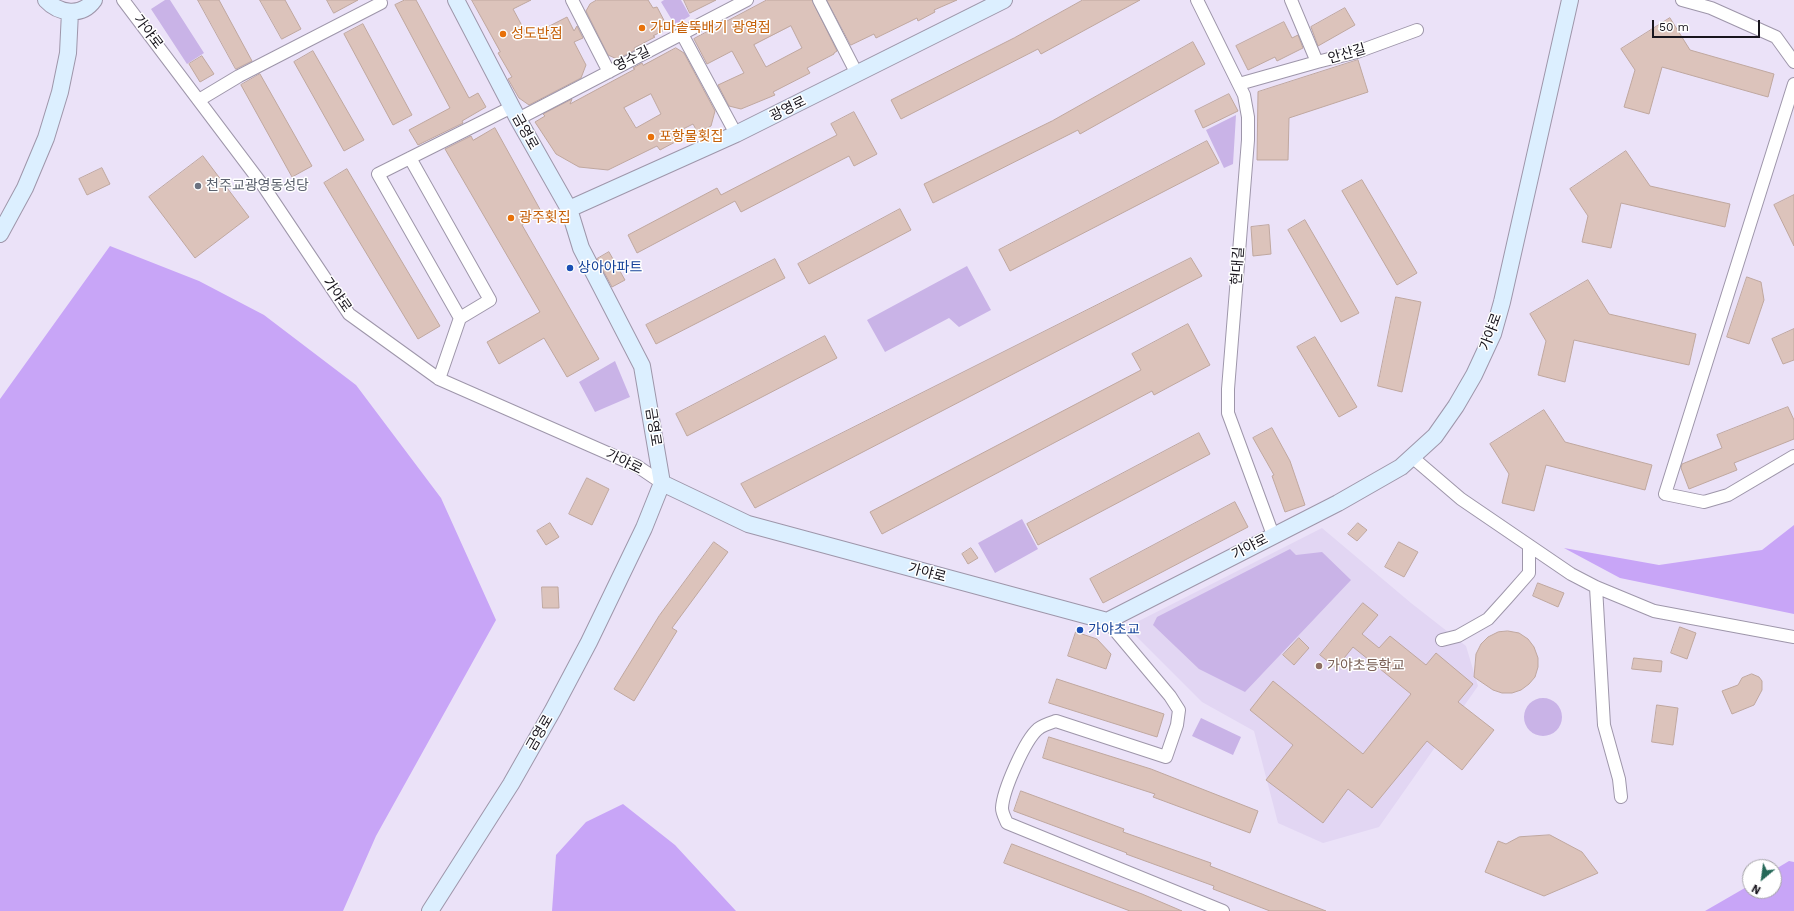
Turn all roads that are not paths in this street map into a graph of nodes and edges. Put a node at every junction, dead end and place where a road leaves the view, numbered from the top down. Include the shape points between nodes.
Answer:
1 (46, 0) edge
2 (94, 0) edge
3 (123, 0) edge
4 (456, 0) edge
5 (747, 0) edge
6 (819, 0) edge
7 (1004, 0) edge
8 (1197, 0) edge
9 (1291, 0) edge
10 (1570, 0) edge
11 (1682, 0) edge
12 (576, 1) edge
13 (381, 3) dead end
14 (983, 5) edge
15 (70, 12) junction
16 (1417, 30) dead end
17 (682, 34) junction
18 (1317, 62) junction
19 (1794, 62) edge
20 (609, 72) junction
21 (857, 74) junction
22 (1239, 84) junction
23 (1794, 84) edge
24 (199, 100) junction
25 (515, 113) junction
26 (736, 134) junction
27 (410, 158) junction
28 (569, 209) junction
29 (0, 234) edge
30 (460, 318) junction
31 (439, 379) junction
32 (1794, 456) edge
33 (1412, 457) junction
34 (662, 483) junction
35 (1273, 535) junction
36 (1529, 546) junction
37 (1596, 587) junction
38 (1107, 621) junction
39 (1794, 637) edge
40 (1442, 640) dead end
41 (1621, 797) dead end
42 (430, 911) edge
43 (1223, 911) edge

1 - 15 street via 54,8
2 - 15 street via 83,10
3 - 24 street, 가야로
4 - 25 street, 금영로
5 - 17 street, 영수길
6 - 21 street
7 - 14 street, 광영로
8 - 22 street, 현대길
9 - 18 street, 안산길
10 - 33 street, 가야로 via 1493,334 1456,406 1435,436
11 - 19 street via 1711,8 1776,37
12 - 20 street, 영수길
13 - 24 street via 239,76
14 - 21 street, 광영로
15 - 29 street via 68,53 60,92 46,138 25,188
16 - 18 street, 안산길 via 1357,52
17 - 20 street, 영수길
17 - 26 street
18 - 22 street
20 - 25 street
21 - 26 street, 광영로
22 - 35 street, 현대길 via 1248,117 1248,140 1228,413
23 - 32 street via 1665,494 1704,502 1728,495
24 - 31 street, 가야로 via 264,187 349,314
25 - 27 street
25 - 28 street, 금영로
26 - 28 street, 광영로
27 - 30 street via 490,300
27 - 30 street via 378,174
28 - 34 street, 금영로 via 581,248 642,366
30 - 31 street
31 - 34 street, 가야로 via 637,466
33 - 35 street, 가야로 via 1401,467 1338,503
33 - 36 street via 1461,499
34 - 38 street, 가야로 via 748,524
34 - 42 street, 금영로 via 644,528 553,710 511,784
35 - 38 street, 가야로
36 - 37 street
36 - 40 street via 1529,573 1488,619 1458,636
37 - 39 street via 1654,611
37 - 41 street via 1604,725 1619,779
38 - 43 street via 1179,710 1177,725 1166,757 1056,721 1039,728 1025,746 1004,799 1002,809 1006,823

